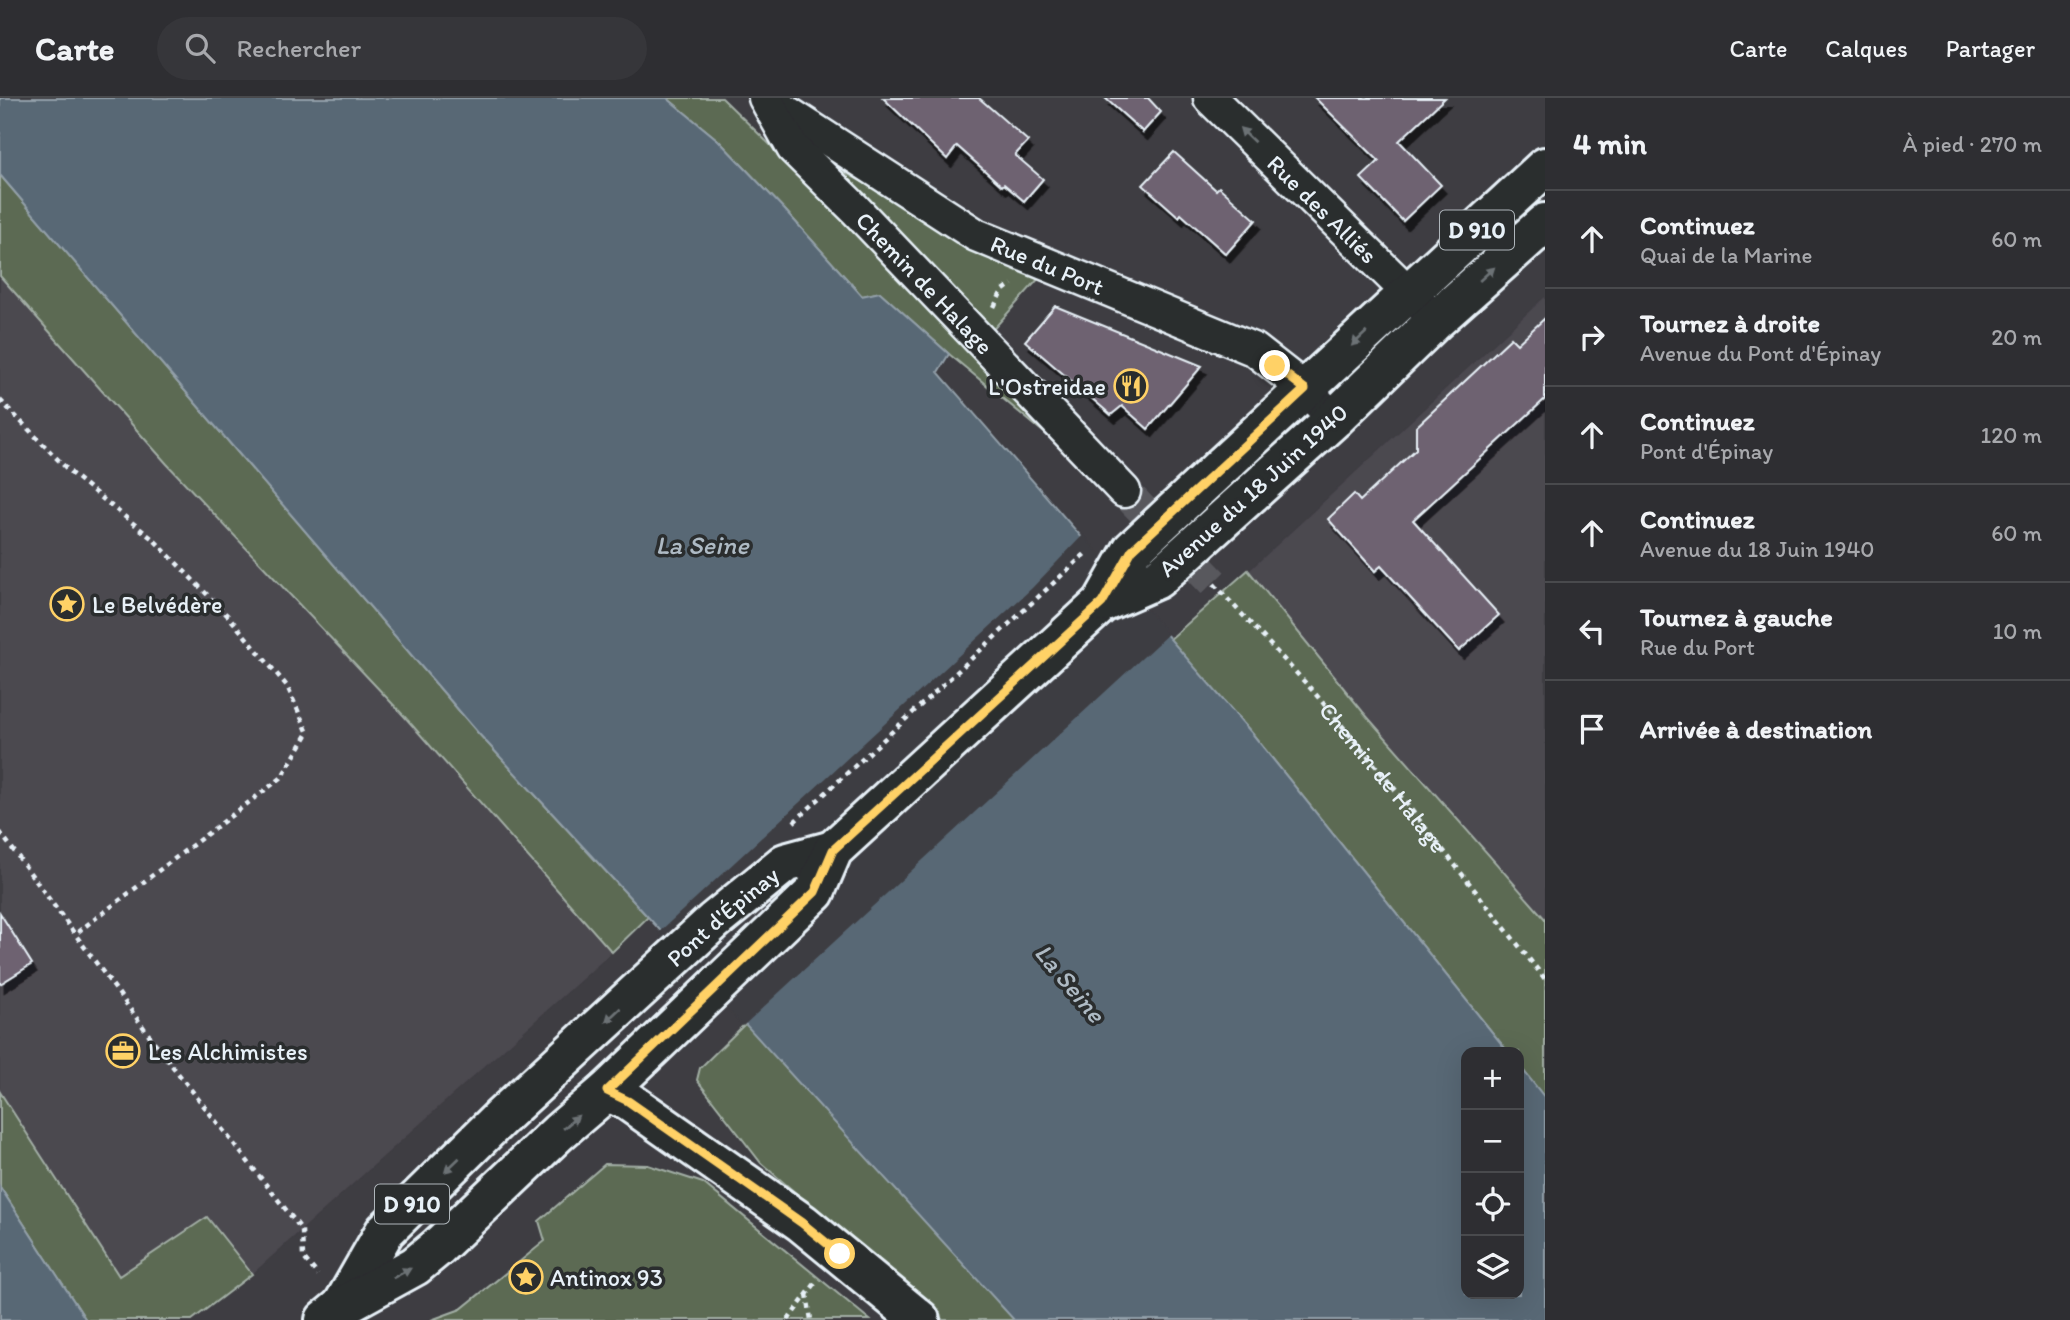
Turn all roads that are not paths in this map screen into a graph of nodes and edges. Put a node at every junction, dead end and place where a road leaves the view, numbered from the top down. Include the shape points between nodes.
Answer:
1 (765, 98) edge
2 (1210, 98) edge
3 (1545, 167) edge
4 (1545, 223) edge
5 (1409, 292) junction
6 (1436, 320) junction
7 (1305, 389) junction
8 (1334, 419) junction
9 (1124, 491) tunnel mouth
10 (1102, 603) junction
11 (833, 850) junction
12 (572, 1054) junction
13 (607, 1091) junction
14 (334, 1313) edge
15 (920, 1320) edge

1 - 7 street, Rue du Port via 976,235 1255,350
1 - 9 street, Chemin de Halage via 793,148
5 -> 2 street, Rue des Alliés
3 - 5 main road, Avenue du 18 Juin 1940 / D 910
6 -> 4 main road, Avenue du 18 Juin 1940 / D 910
5 - 6 street, Rue des Alliés
5 -> 7 main road, Avenue du 18 Juin 1940 / D 910
6 - 8 main road, Avenue du 18 Juin 1940 / D 910
7 - 8 street, Rue du Port
7 - 10 main road, Avenue du 18 Juin 1940 / D 910, bridge via 1132,550
8 - 10 main road, Avenue du 18 Juin 1940 / D 910, bridge via 1157,579
10 - 11 main road, Pont d'Épinay / D 910
11 -> 12 main road, Pont d'Épinay / D 910 via 785,863 714,921
11 - 13 main road, Pont d'Épinay / D 910 via 815,892
12 - 13 main road
12 -> 14 main road, D 910 via 385,1231
14 -> 13 main road, D 910 via 415,1266
13 - 15 main road via 802,1223

